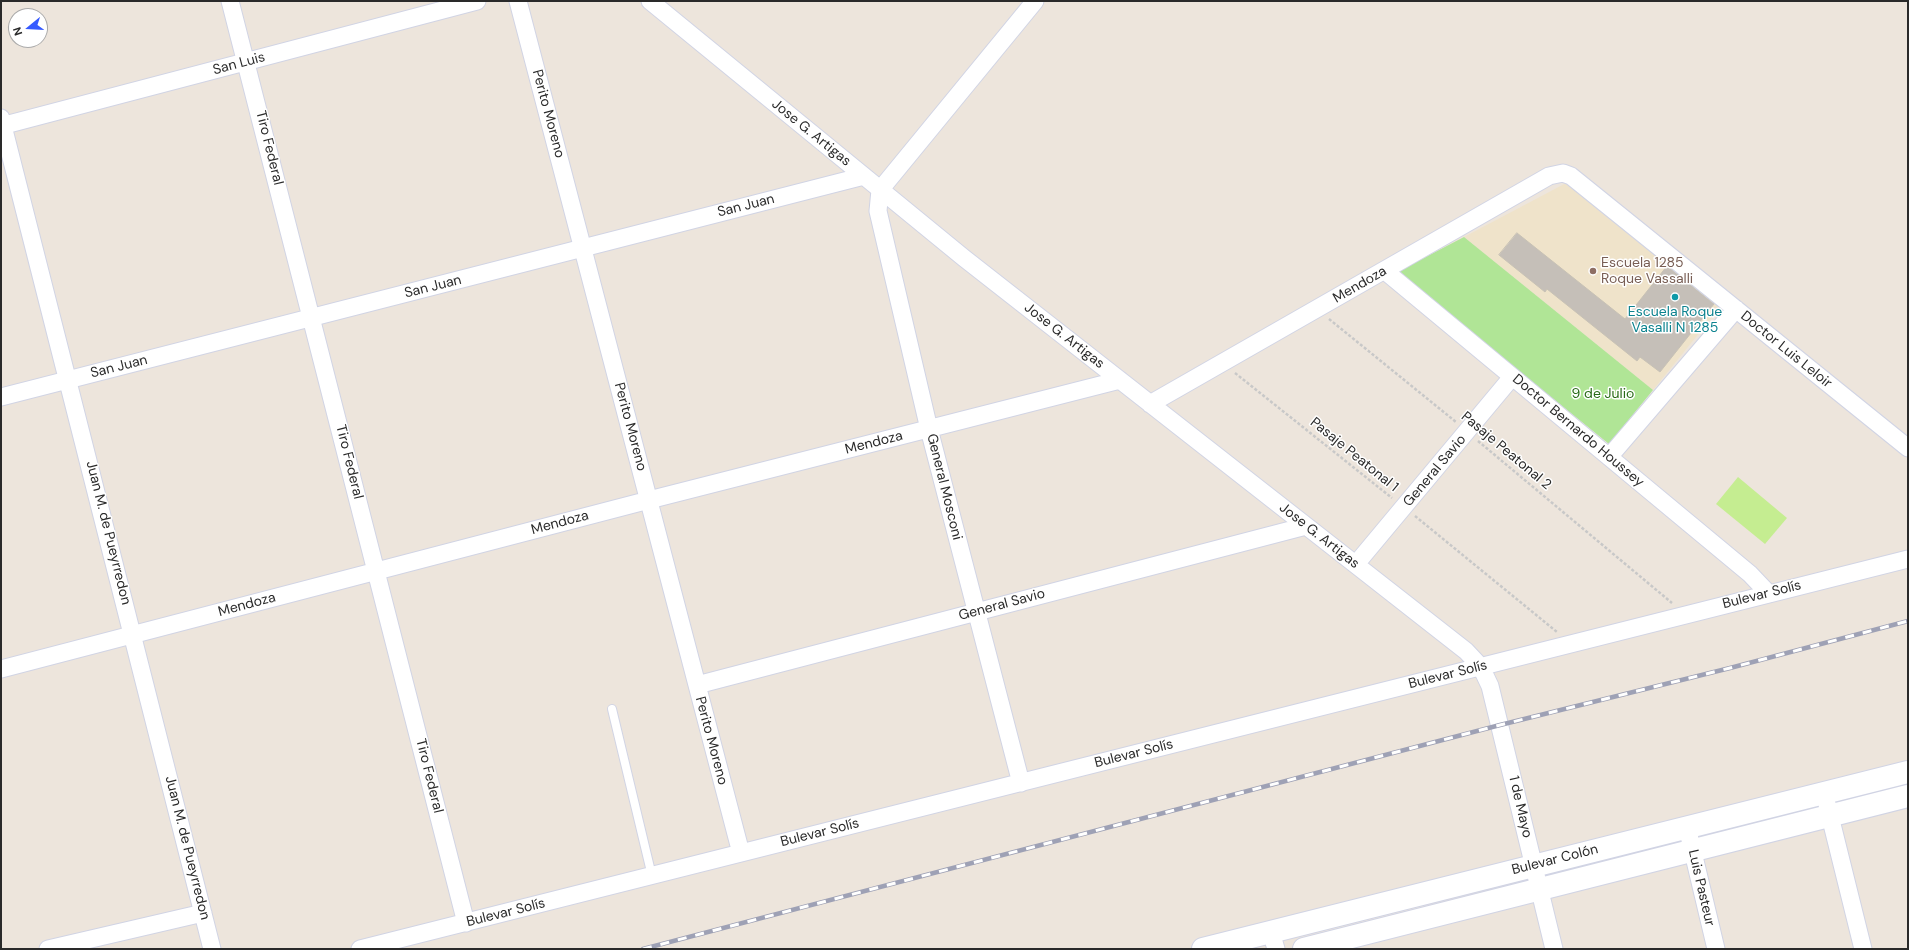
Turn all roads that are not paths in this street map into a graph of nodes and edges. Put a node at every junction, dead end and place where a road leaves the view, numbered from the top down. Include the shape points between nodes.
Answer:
1 (230, 1) edge
2 (477, 1) edge
3 (518, 1) edge
4 (650, 1) edge
5 (1035, 1) edge
6 (247, 62) junction
7 (2, 123) edge
8 (864, 176) junction
9 (1571, 176) joint
10 (880, 190) junction
11 (583, 248) junction
12 (1385, 271) junction
13 (1736, 309) junction
14 (312, 318) junction
15 (1512, 377) junction
16 (68, 380) junction
17 (1120, 380) junction
18 (1, 397) edge
19 (1150, 404) junction
20 (929, 429) junction
21 (1908, 448) edge
22 (1610, 457) junction
23 (649, 500) junction
24 (1306, 526) junction
25 (1908, 559) edge
26 (1356, 564) junction
27 (377, 570) junction
28 (1769, 594) junction
29 (977, 612) junction
30 (134, 635) junction
31 (1481, 667) junction
32 (1, 669) edge
33 (697, 685) junction
34 (612, 709) dead end
35 (1908, 772) edge
36 (1021, 783) junction
37 (1825, 793) junction
38 (1908, 796) edge
39 (1830, 816) junction
40 (1688, 827) junction
41 (1692, 851) junction
42 (741, 853) junction
43 (1534, 865) junction
44 (652, 876) junction
45 (1539, 890) junction
46 (203, 913) junction
47 (466, 922) junction
48 (1274, 940) edge
49 (48, 949) edge
50 (212, 949) edge
51 (360, 949) edge
52 (1203, 949) edge
53 (1304, 949) edge
54 (1554, 949) edge
55 (1716, 949) edge
56 (1863, 949) edge

1 - 6 street, Tiro Federal
2 - 6 street, San Luis
3 - 11 street, Perito Moreno
4 - 8 street, Jose G. Artigas
5 - 10 street
6 - 7 street, San Luis
6 - 14 street, Tiro Federal
7 - 16 street, Juan M. de Pueyrredon
8 - 10 street, Jose G. Artigas
8 - 11 street, San Juan
9 - 12 street, Mendoza via 1563,173 1549,176
9 - 13 street, Doctor Luis Leloir
10 - 17 street, Jose G. Artigas
10 - 20 street, General Mosconi via 878,211
11 - 14 street, San Juan
11 - 23 street, Perito Moreno
12 - 15 street, Doctor Bernardo Houssey
12 - 19 street, Mendoza
13 - 21 street, Doctor Luis Leloir
13 - 22 street
14 - 16 street, San Juan
14 - 27 street, Tiro Federal
15 - 22 street, Doctor Bernardo Houssey
15 - 26 street, General Savio
16 - 18 street, San Juan
16 - 30 street, Juan M. de Pueyrredon
17 - 19 street, Jose G. Artigas
17 - 20 street, Mendoza
19 - 24 street, Jose G. Artigas
20 - 23 street, Mendoza
20 - 29 street, General Mosconi
22 - 28 street, Doctor Bernardo Houssey via 1750,574
23 - 27 street, Mendoza
23 - 33 street, Perito Moreno
24 - 26 street, Jose G. Artigas
24 - 29 street, General Savio
25 - 28 street, Bulevar Solís
26 - 31 street, Jose G. Artigas via 1466,651
27 - 30 street, Mendoza
27 - 47 street, Tiro Federal
28 - 31 street, Bulevar Solís
29 - 33 street, General Savio
29 - 36 street, General Mosconi
30 - 32 street, Mendoza
30 - 46 street, Juan M. de Pueyrredon
31 - 36 street, Bulevar Solís
31 - 43 street, 1 de Mayo via 1490,686
33 - 42 street, Perito Moreno
34 - 44 lane
35 - 37 main road, Bulevar Colón
36 - 42 street, Bulevar Solís
37 - 39 street
37 - 40 main road, Bulevar Colón
38 - 39 main road, Bulevar Colón
39 - 41 main road, Bulevar Colón
39 - 56 street
40 - 41 street, Luis Pasteur
40 - 43 main road, Bulevar Colón
41 - 45 main road, Bulevar Colón
41 - 55 street, Luis Pasteur
42 - 44 street, Bulevar Solís
43 - 45 street, 1 de Mayo
43 - 48 main road, Bulevar Colón
44 - 47 street, Bulevar Solís
45 - 53 main road, Bulevar Colón
45 - 54 street, 1 de Mayo
46 - 49 street
46 - 50 street, Juan M. de Pueyrredon
47 - 51 street, Bulevar Solís
48 - 52 main road, Bulevar Colón

